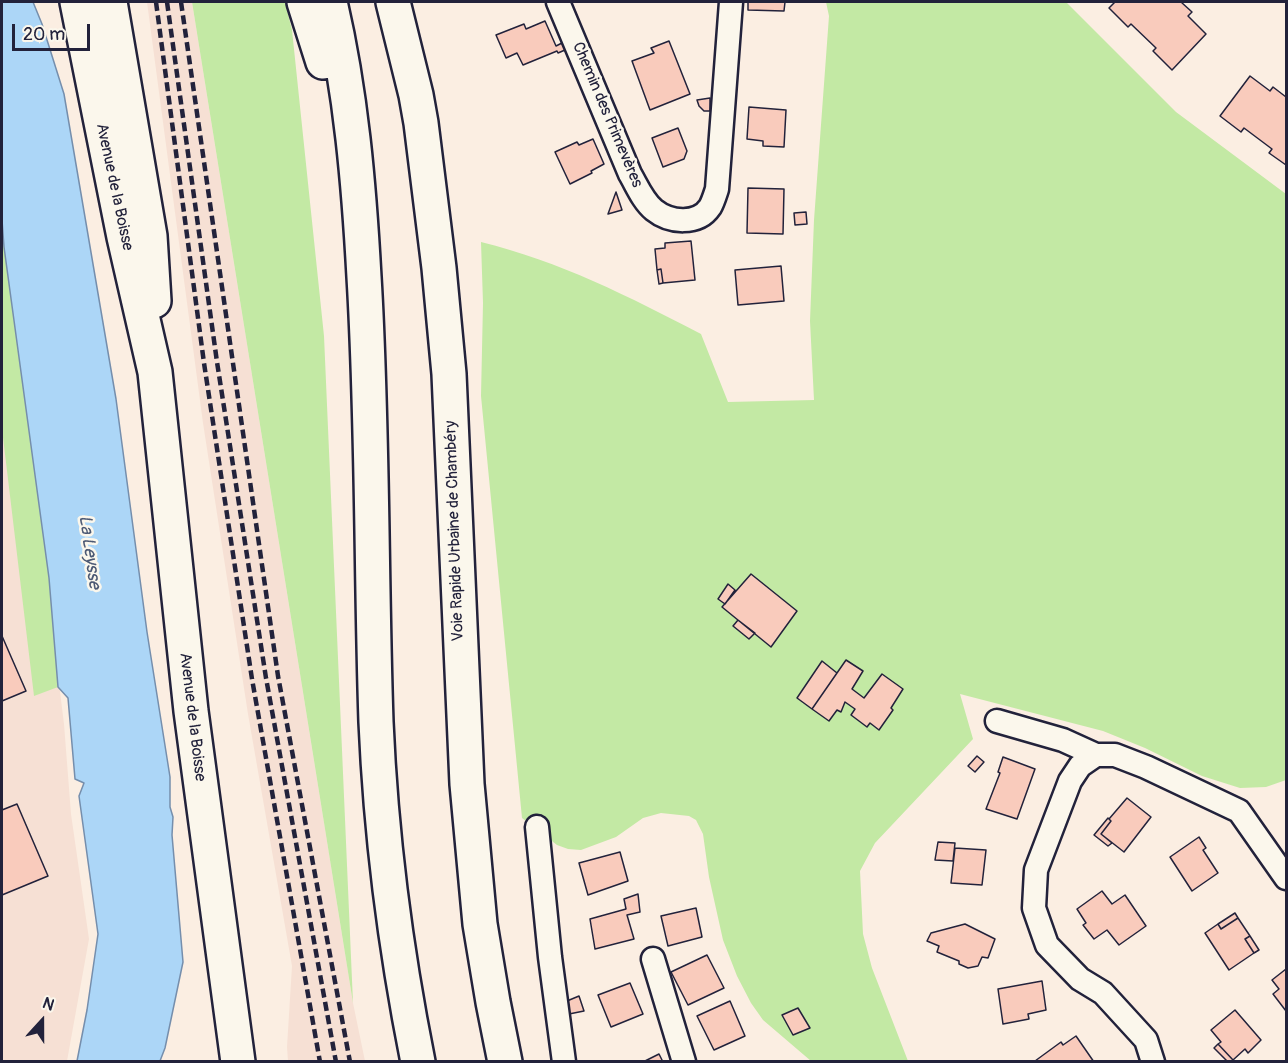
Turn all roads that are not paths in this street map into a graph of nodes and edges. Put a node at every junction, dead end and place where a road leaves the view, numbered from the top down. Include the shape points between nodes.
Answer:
1 (77, 2) edge
2 (110, 2) edge
3 (304, 2) edge
4 (330, 2) edge
5 (393, 2) edge
6 (402, 2) edge
7 (558, 2) edge
8 (731, 2) edge
9 (416, 95) junction
10 (361, 213) junction
11 (155, 372) junction
12 (997, 721) dead end
13 (1096, 755) junction
14 (537, 827) dead end
15 (1287, 878) edge
16 (653, 959) dead end
17 (238, 1062) edge
18 (418, 1062) edge
19 (506, 1062) edge
20 (564, 1062) edge
21 (684, 1062) edge
22 (1153, 1062) edge

1 - 11 main road, Avenue de la Boisse
2 - 11 main road, Avenue de la Boisse via 150,236
3 - 10 main road via 339,118
4 - 10 main road via 344,75
5 - 9 main road, Voie Rapide Urbaine de Chambéry
6 - 9 main road
7 - 8 street, Chemin des Primevères via 641,194 655,211 687,220 699,217 710,207 717,189
9 - 19 main road, Voie Rapide Urbaine de Chambéry via 449,374 467,784 480,924
10 - 18 main road via 371,411 380,791 390,902
11 - 17 main road, Avenue de la Boisse via 191,711
12 - 13 street via 1063,740
13 - 15 street via 1115,754 1239,811
13 - 22 street via 1080,766 1070,782 1036,870 1034,908 1047,945 1080,979 1103,993 1146,1040
14 - 20 street
16 - 21 street

